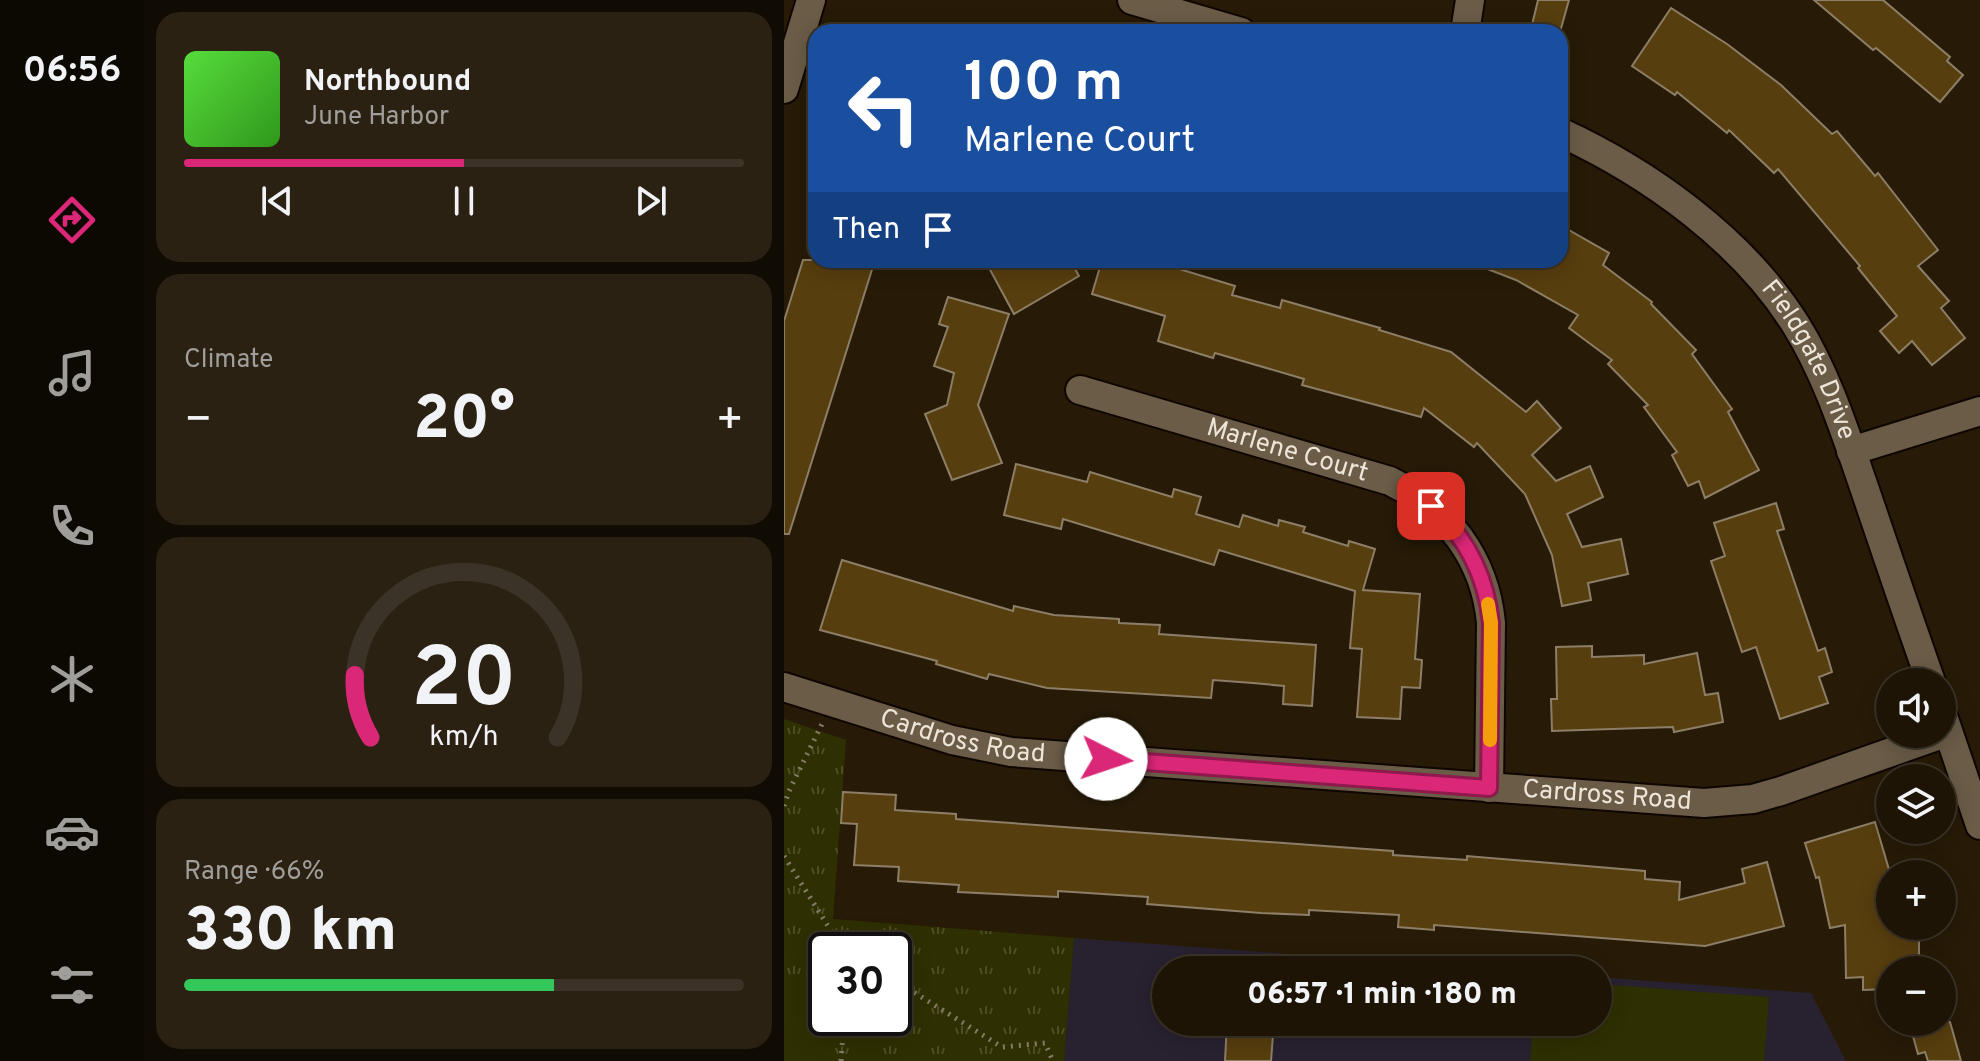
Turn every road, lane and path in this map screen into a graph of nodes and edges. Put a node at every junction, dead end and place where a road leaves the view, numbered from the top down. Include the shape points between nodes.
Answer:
1 (811, 0) edge
2 (1132, 0) edge
3 (1470, 0) edge
4 (1214, 24) edge
5 (1466, 24) edge
6 (784, 89) edge
7 (1568, 136) edge
8 (1080, 390) dead end
9 (1980, 411) edge
10 (1851, 451) junction
11 (1926, 668) edge
12 (784, 687) edge
13 (834, 701) junction
14 (1885, 748) edge
15 (1954, 748) edge
16 (1489, 788) junction
17 (784, 806) edge
18 (1980, 825) edge
19 (784, 856) edge
20 (833, 932) edge
21 (912, 991) edge
22 (843, 1036) edge
23 (841, 1061) edge
24 (1053, 1061) edge

1 - 6 street
2 - 4 street
3 - 5 street
7 - 10 street, Fieldgate Drive via 1659,187 1744,261 1795,323 1829,390
8 - 16 street, Marlene Court via 1390,481 1440,514 1470,553 1487,599
9 - 10 street
10 - 11 street, Fieldgate Drive
12 - 13 street, Cardross Road
13 - 16 street, Cardross Road via 952,740 1011,752
13 - 17 path
14 - 16 street, Cardross Road via 1781,791 1728,803
15 - 18 street
19 - 20 path
21 - 24 path via 1002,1047 1045,1043
22 - 23 path

